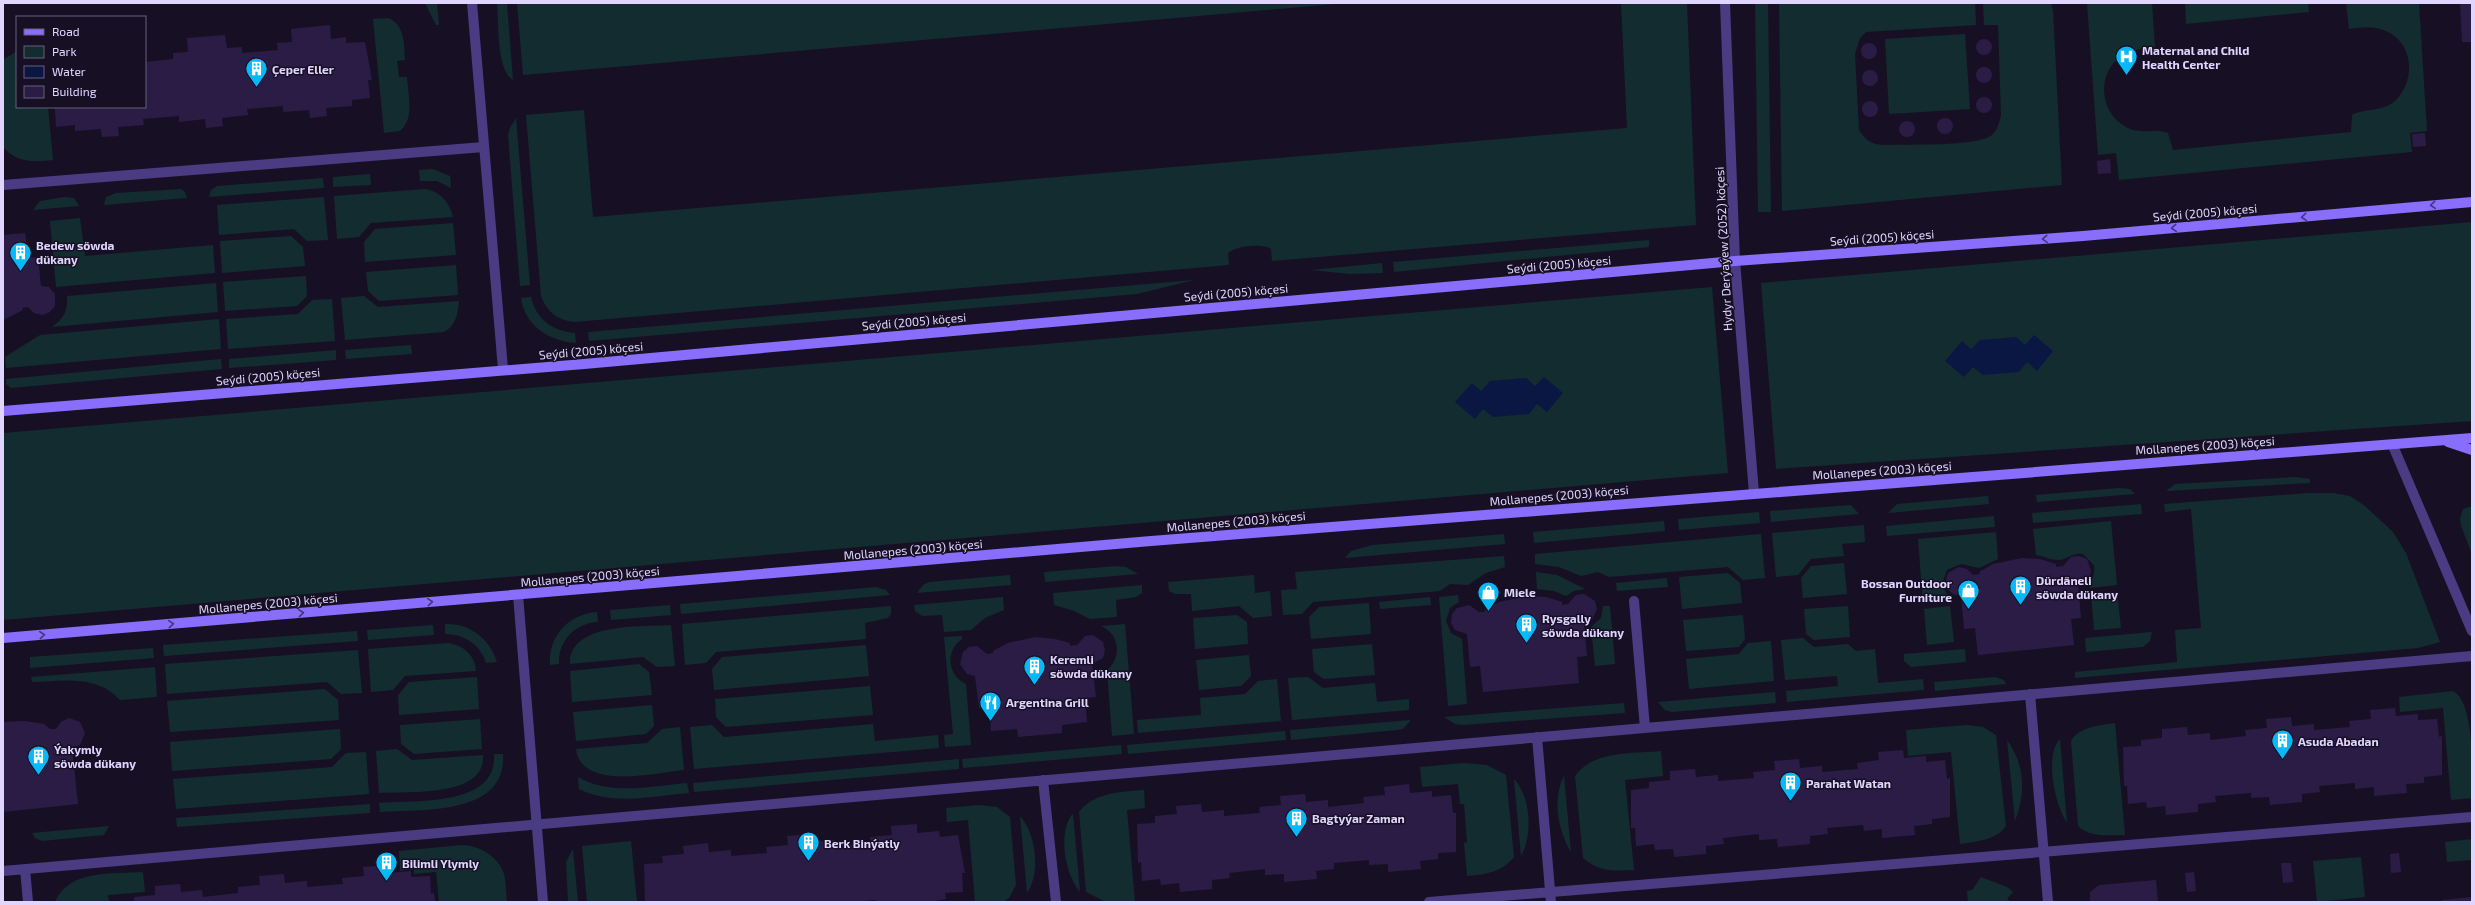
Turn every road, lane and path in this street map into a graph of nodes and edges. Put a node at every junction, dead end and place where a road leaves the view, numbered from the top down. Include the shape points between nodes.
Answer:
1 (472, 3) edge
2 (1726, 3) edge
3 (484, 147) junction
4 (3, 185) edge
5 (2472, 202) edge
6 (1735, 261) junction
7 (503, 369) junction
8 (3, 411) edge
9 (2472, 438) edge
10 (2442, 440) junction
11 (2392, 446) junction
12 (2472, 450) edge
13 (1754, 493) junction
14 (518, 595) junction
15 (1634, 602) dead end
16 (2472, 631) edge
17 (3, 638) edge
18 (2472, 656) edge
19 (2030, 694) junction
20 (1645, 728) junction
21 (1537, 737) junction
22 (1043, 780) junction
23 (2472, 817) edge
24 (537, 825) junction
25 (2044, 852) junction
26 (25, 869) junction
27 (3, 871) edge
28 (1550, 897) edge
29 (28, 902) edge
30 (543, 902) edge
31 (1056, 902) edge
32 (1429, 902) edge
33 (2048, 902) edge

1 - 3 street
2 - 6 street, Hydyr Derýaýew (2052) köçesi
3 - 4 street
3 - 7 street
5 -> 6 street, Seýdi (2005) köçesi via 2083,236
6 - 7 street, Seýdi (2005) köçesi
6 - 13 street, Hydyr Derýaýew (2052) köçesi
7 - 8 street, Seýdi (2005) köçesi
9 - 10 street, Mollanepes (2003) köçesi
10 - 11 street, Mollanepes (2003) köçesi
10 - 12 street
11 - 13 street, Mollanepes (2003) köçesi
11 - 16 street
13 - 14 street, Mollanepes (2003) köçesi
17 -> 14 street, Mollanepes (2003) köçesi
14 - 24 street
15 - 20 street
18 - 19 street
19 - 20 street
19 - 25 street
20 - 21 street
21 - 22 street
21 - 28 street
22 - 24 street
22 - 31 street
23 - 25 street
24 - 26 street
24 - 30 street
25 - 28 street
25 - 33 street
26 - 27 street
26 - 29 street
28 - 32 street

